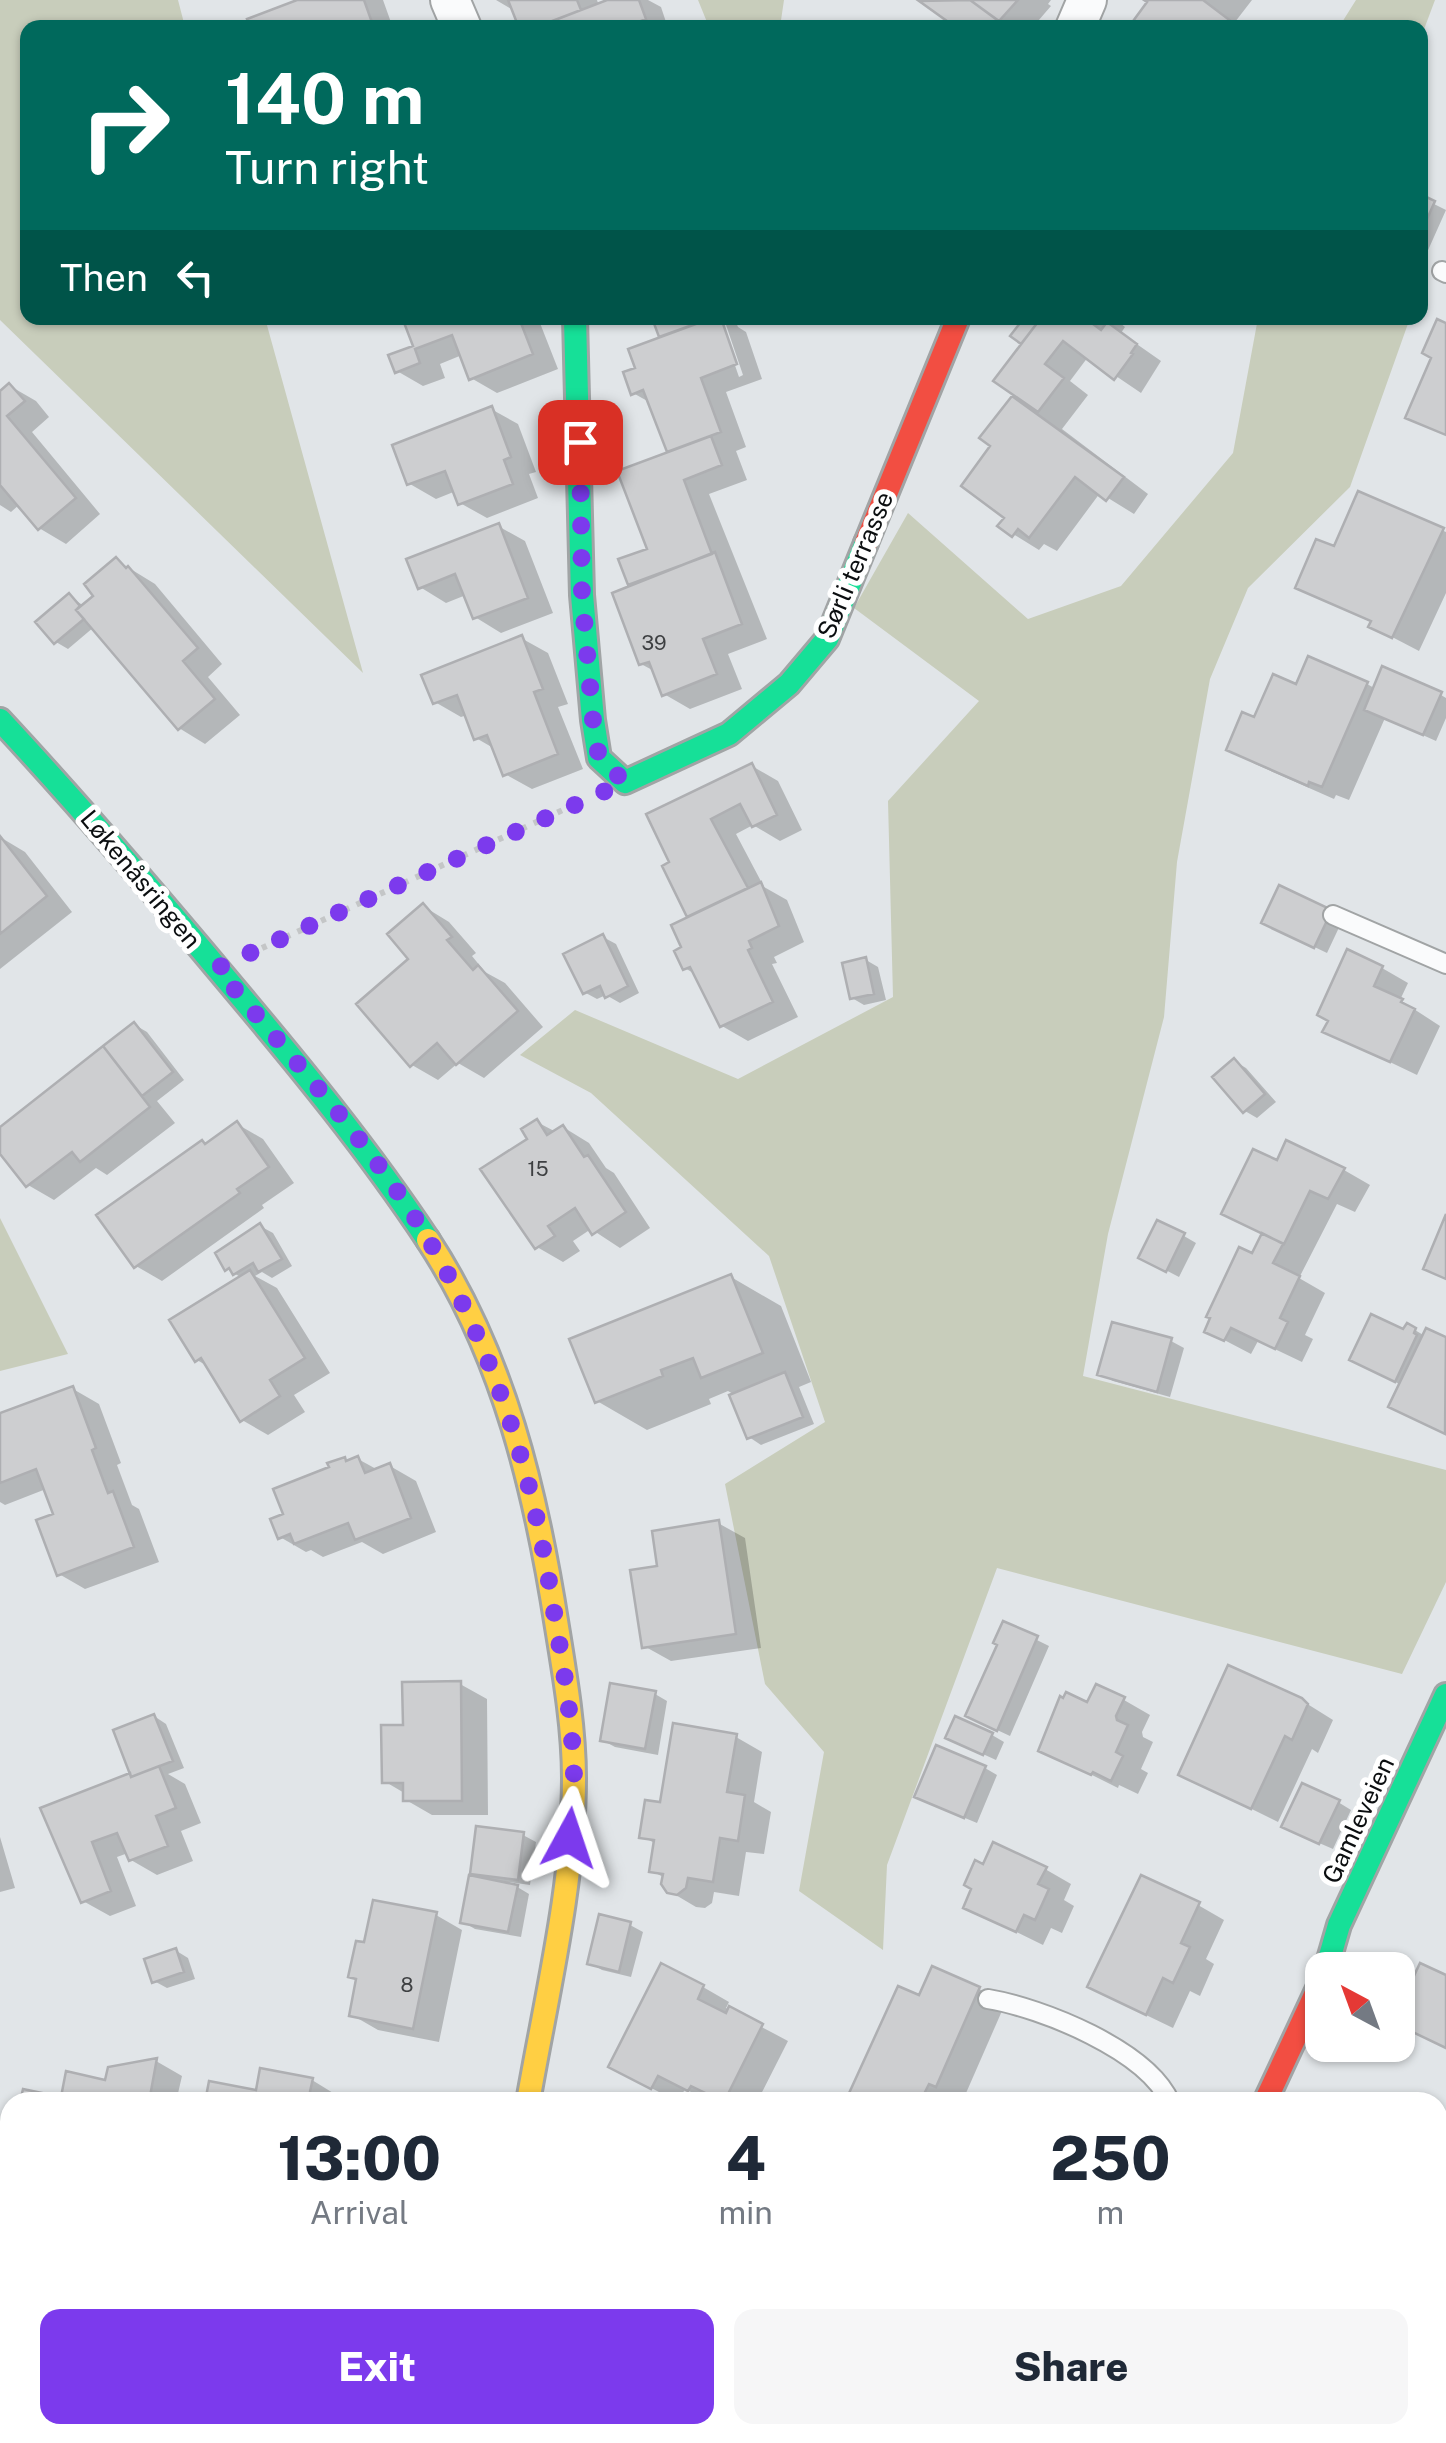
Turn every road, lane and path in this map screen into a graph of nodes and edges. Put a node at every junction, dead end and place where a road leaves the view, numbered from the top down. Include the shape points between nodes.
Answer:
1 (576, 325) edge
2 (955, 325) edge
3 (0, 720) edge
4 (625, 782) junction
5 (1333, 915) dead end
6 (1446, 964) edge
7 (217, 968) junction
8 (1446, 1695) edge
9 (1332, 1952) edge
10 (988, 1999) dead end
11 (1305, 2016) edge
12 (530, 2092) edge
13 (1164, 2092) edge
14 (1270, 2092) edge

1 - 4 street via 582,595 593,720 599,758
2 - 4 street, Sørli terrasse via 827,639 789,684 729,734
3 - 7 street, Løkenåsringen
4 - 7 path
5 - 6 lane
7 - 12 street, Løkenåsringen via 354,1136 438,1256 520,1442 544,1544 574,1778 564,1898
8 - 9 street, Gamleveien
10 - 13 lane via 1045,2013 1131,2058
11 - 14 street

